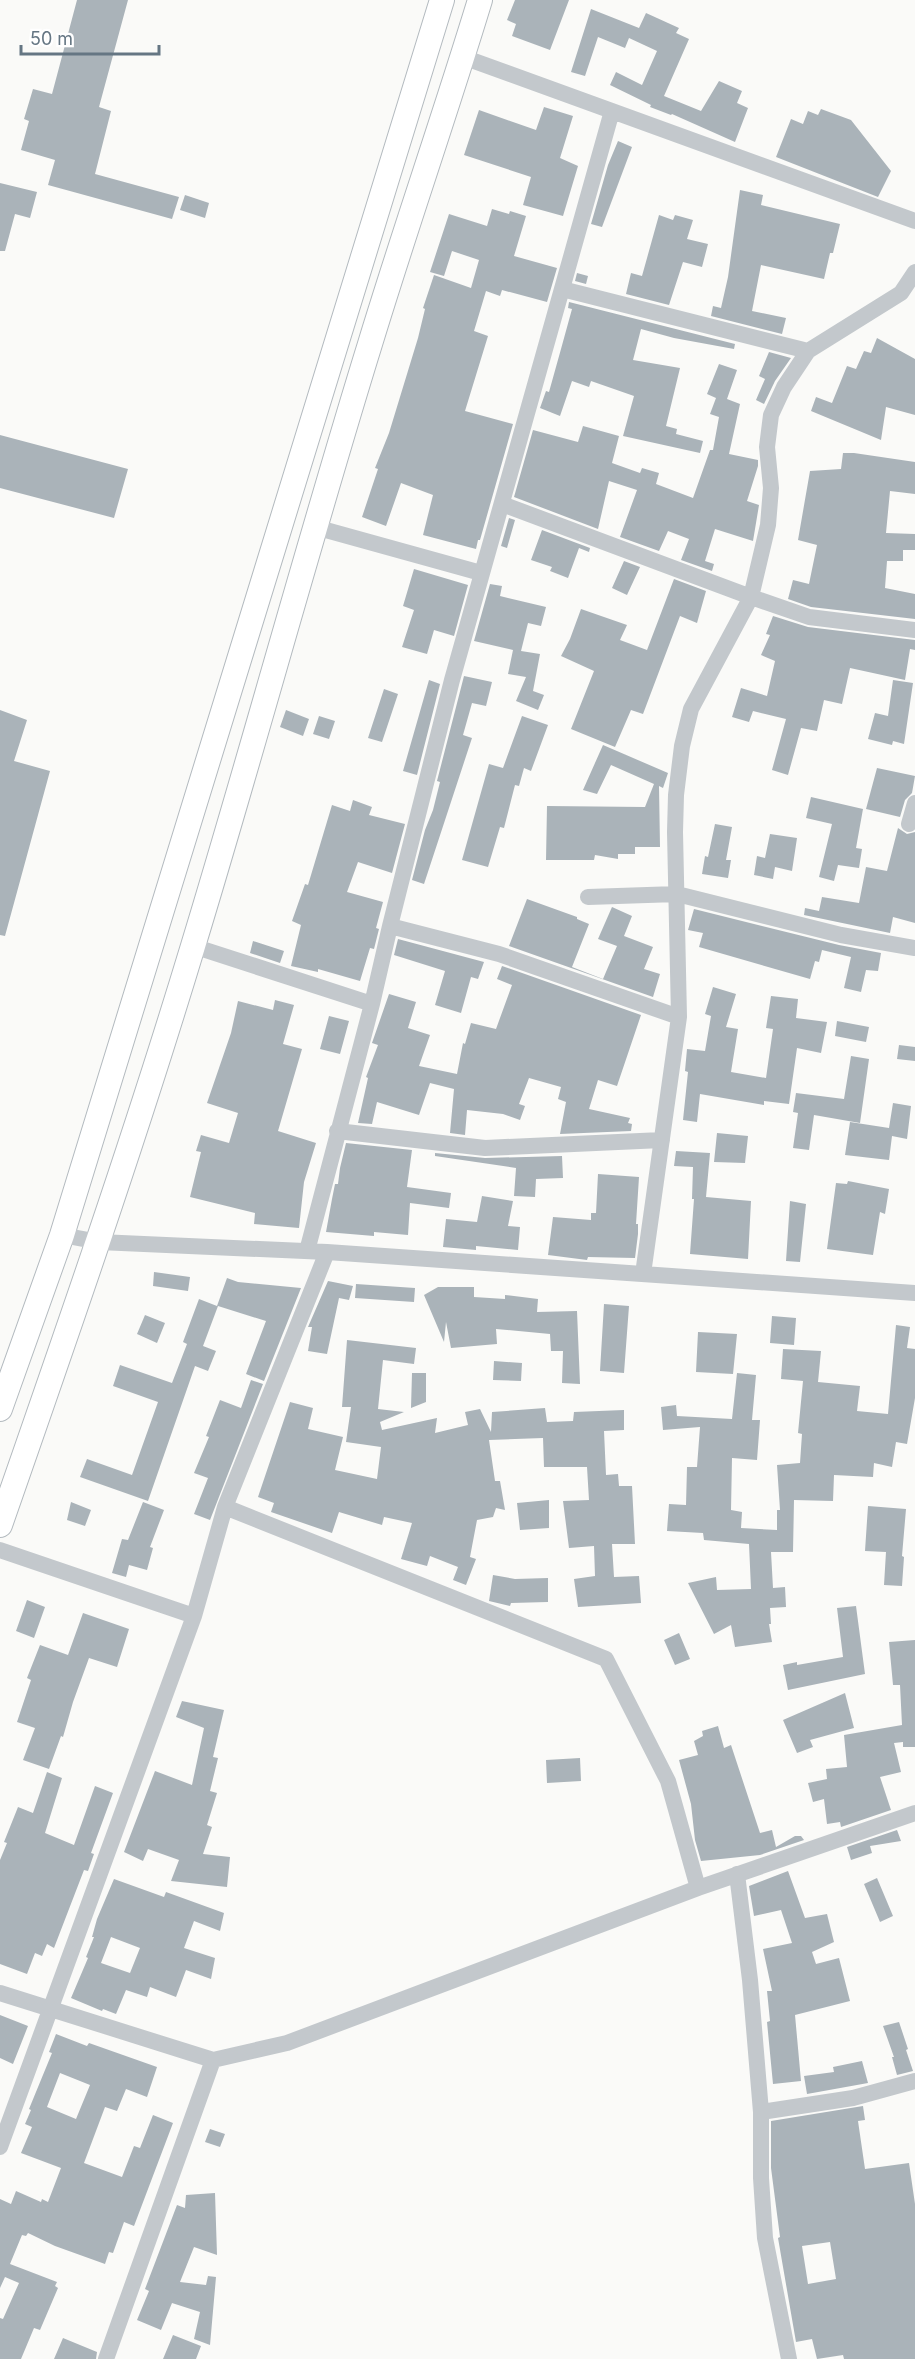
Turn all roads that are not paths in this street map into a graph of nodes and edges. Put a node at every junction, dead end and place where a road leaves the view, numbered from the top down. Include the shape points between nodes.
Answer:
1 (442, 0) edge
2 (480, 0) edge
3 (463, 57) junction
4 (612, 111) junction
5 (915, 221) edge
6 (915, 272) edge
7 (562, 289) junction
8 (808, 351) junction
9 (501, 504) junction
10 (315, 526) junction
11 (481, 573) junction
12 (751, 597) junction
13 (915, 630) edge
14 (915, 803) edge
15 (909, 824) dead end
16 (677, 894) junction
17 (588, 897) dead end
18 (390, 926) junction
19 (193, 946) junction
20 (915, 948) edge
21 (372, 1004) junction
22 (679, 1017) junction
23 (337, 1131) junction
24 (662, 1140) junction
25 (62, 1235) junction
26 (99, 1242) junction
27 (307, 1251) junction
28 (327, 1252) junction
29 (643, 1274) junction
30 (915, 1293) edge
31 (0, 1409) edge
32 (225, 1508) junction
33 (0, 1525) edge
34 (0, 1550) edge
35 (194, 1616) junction
36 (915, 1813) edge
37 (737, 1874) junction
38 (698, 1888) junction
39 (0, 1993) edge
40 (50, 2009) junction
41 (213, 2060) junction
42 (915, 2081) edge
43 (761, 2112) junction
44 (0, 2147) edge
45 (106, 2359) edge
46 (789, 2359) edge

1 - 25 street
2 - 3 street
3 - 4 street
3 - 10 street
4 - 5 street
4 - 7 street
6 - 8 street via 901,293
7 - 8 street
7 - 9 street
8 - 12 street via 771,415 767,447 771,488 768,525
9 - 11 street
9 - 12 street
10 - 11 street
10 - 19 street
11 - 18 street
12 - 13 street via 808,617
12 - 16 street via 692,709 682,746 676,795
14 - 15 street
16 - 17 street
16 - 20 street via 841,935
16 - 22 street
18 - 21 street
18 - 22 street via 499,954
19 - 21 street
19 - 26 street
21 - 23 street
22 - 24 street
23 - 24 street via 485,1148
23 - 27 street
24 - 29 street
25 - 26 street
25 - 31 street
26 - 27 street
26 - 33 street
27 - 28 street
28 - 29 street
28 - 32 street
29 - 30 street
32 - 35 street
32 - 38 street via 606,1659 668,1781
34 - 35 street
35 - 40 street
36 - 37 street
37 - 38 street
37 - 43 street
38 - 41 street via 287,2043
39 - 40 street
40 - 41 street
40 - 44 street
41 - 45 street
42 - 43 street via 853,2098
43 - 46 street via 765,2238

